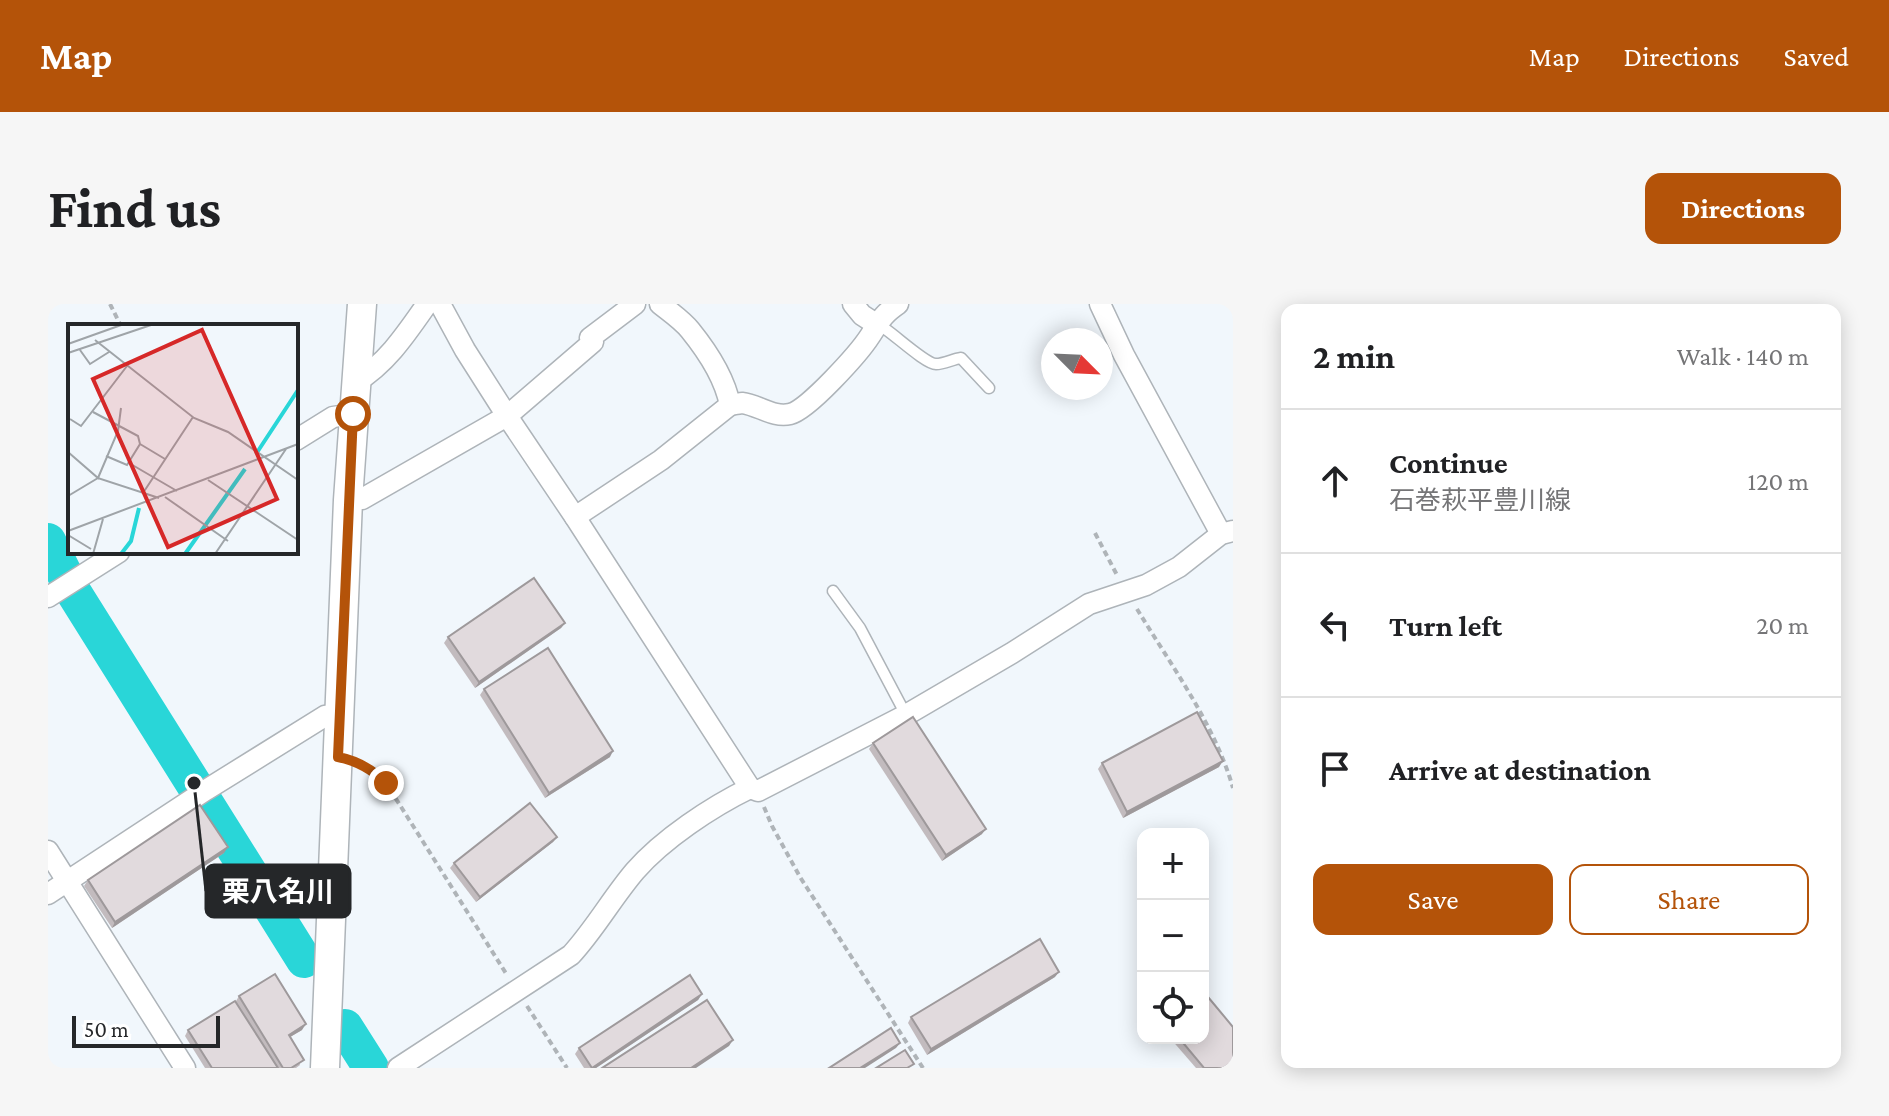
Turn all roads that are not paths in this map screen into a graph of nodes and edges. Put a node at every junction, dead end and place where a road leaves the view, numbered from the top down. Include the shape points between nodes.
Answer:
1 (362, 304) edge
2 (427, 304) edge
3 (440, 304) edge
4 (635, 304) edge
5 (660, 304) edge
6 (853, 304) edge
7 (898, 304) edge
8 (1100, 304) edge
9 (876, 324) junction
10 (356, 382) junction
11 (989, 388) dead end
12 (730, 405) junction
13 (353, 414) junction
14 (507, 416) junction
15 (298, 439) edge
16 (348, 500) junction
17 (575, 517) junction
18 (1227, 533) edge
19 (116, 554) edge
20 (833, 591) dead end
21 (52, 594) edge
22 (339, 714) junction
23 (906, 715) junction
24 (754, 789) junction
25 (48, 851) edge
26 (68, 881) junction
27 (48, 894) edge
28 (185, 1068) edge
29 (325, 1068) edge
30 (398, 1068) edge

1 - 10 main road
2 - 10 street via 398,345
3 - 14 street
4 - 14 street via 590,338 593,342
5 - 12 street via 689,328 713,364
6 - 9 street
7 - 9 street
8 - 18 street
9 - 11 lane via 927,361 961,358
9 - 12 street via 819,394 794,413
10 - 13 main road
12 - 17 street via 661,460
13 - 15 street via 333,417
13 - 16 main road
14 - 16 street via 362,499
14 - 17 street
16 - 22 main road
17 - 24 street
18 - 23 street via 1146,585 1089,604
19 - 21 street
20 - 23 lane via 860,628
22 - 26 street via 325,716
22 - 29 main road
23 - 24 street
24 - 30 street via 655,850 571,955
25 - 26 street
26 - 27 street
26 - 28 street

